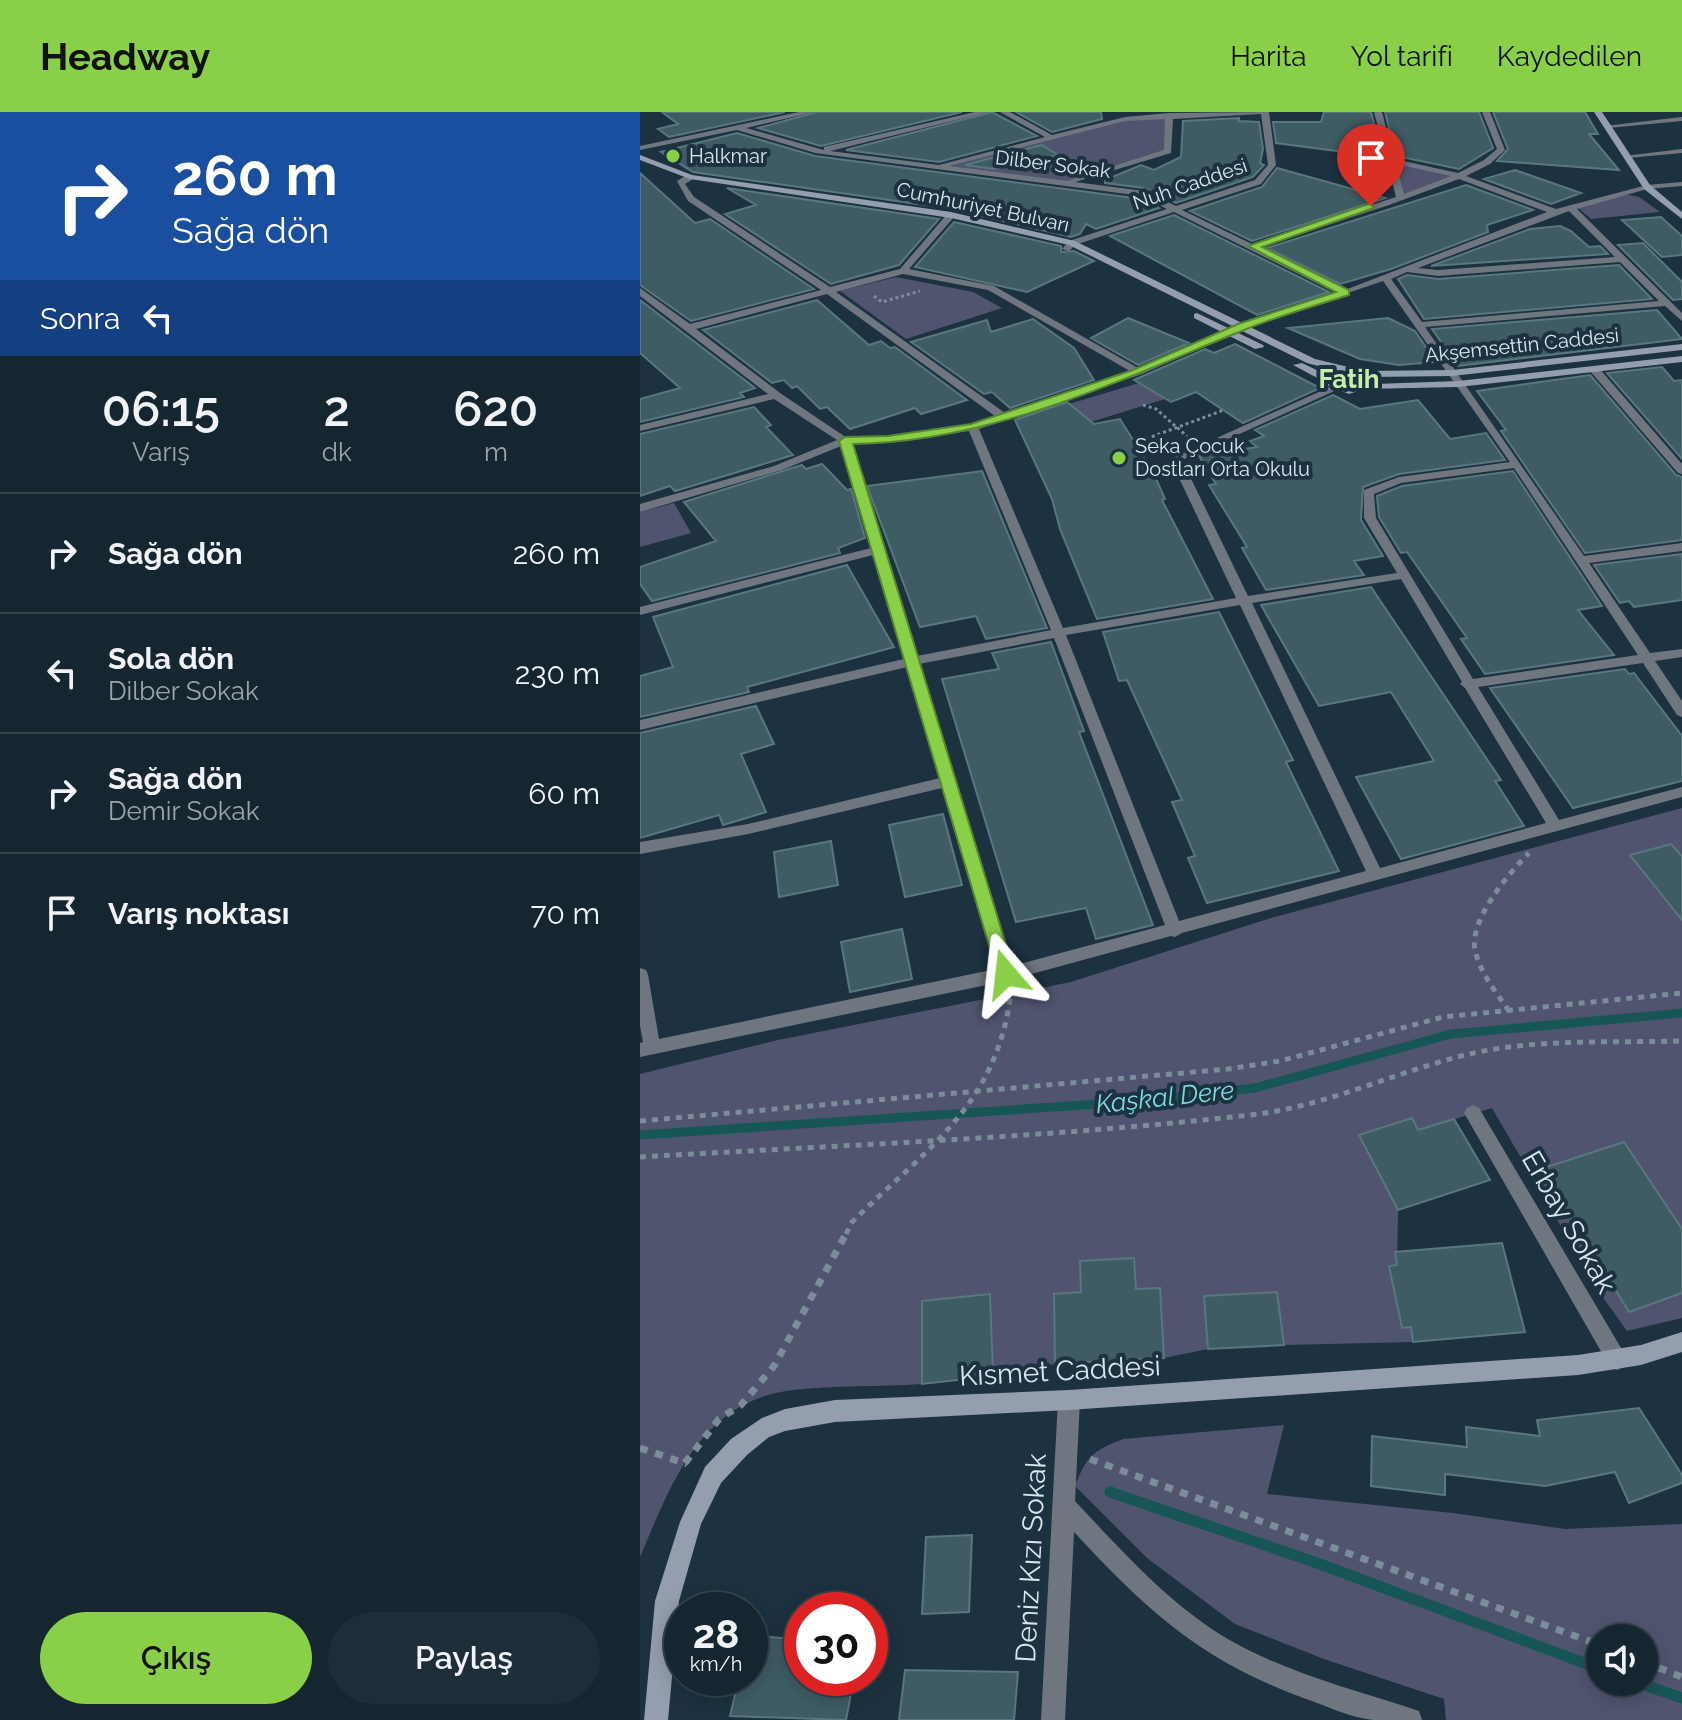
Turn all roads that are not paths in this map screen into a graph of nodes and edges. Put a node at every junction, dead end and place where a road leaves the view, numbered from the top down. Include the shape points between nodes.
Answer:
1 (810, 112) edge
2 (985, 112) edge
3 (1004, 112) edge
4 (1262, 112) edge
5 (1378, 112) edge
6 (1486, 112) edge
7 (1598, 112) edge
8 (1169, 115) junction
9 (1682, 119) edge
10 (1608, 126) junction
11 (739, 128) junction
12 (1049, 136) junction
13 (640, 148) edge
14 (815, 151) junction
15 (1682, 151) edge
16 (1628, 156) junction
17 (1388, 160) junction
18 (641, 162) edge
19 (936, 167) junction
20 (1460, 176) junction
21 (685, 180) junction
22 (1061, 183) junction
23 (1682, 184) edge
24 (1647, 187) junction
25 (1400, 196) junction
26 (1570, 207) junction
27 (1179, 208) junction
28 (1555, 212) junction
29 (1682, 216) edge
30 (948, 219) junction
31 (1069, 246) junction
32 (1253, 246) junction
33 (1622, 259) junction
34 (1405, 269) junction
35 (903, 271) junction
36 (1385, 277) junction
37 (828, 290) junction
38 (640, 291) edge
39 (1345, 293) junction
40 (1667, 303) junction
41 (1682, 318) edge
42 (1418, 325) junction
43 (1242, 326) junction
44 (688, 328) junction
45 (1228, 332) junction
46 (1682, 347) edge
47 (1682, 359) edge
48 (1594, 369) junction
49 (1344, 370) junction
50 (1138, 372) junction
51 (1365, 374) junction
52 (1455, 379) junction
53 (1332, 383) junction
54 (1367, 387) junction
55 (776, 395) junction
56 (1002, 416) junction
57 (973, 427) junction
58 (640, 428) edge
59 (845, 441) junction
60 (1517, 464) junction
61 (1682, 471) edge
62 (640, 508) edge
63 (1682, 547) edge
64 (877, 550) junction
65 (1581, 560) junction
66 (1405, 575) junction
67 (1243, 599) junction
68 (640, 611) edge
69 (1059, 633) junction
70 (1682, 653) edge
71 (1647, 658) junction
72 (912, 664) junction
73 (1467, 684) junction
74 (1682, 712) edge
75 (640, 725) edge
76 (949, 781) junction
77 (1682, 792) edge
78 (1555, 826) junction
79 (640, 848) edge
80 (1376, 875) junction
81 (1175, 931) junction
82 (1006, 974) junction
83 (640, 975) edge
84 (646, 1049) edge
85 (1473, 1113) dead end
86 (1682, 1342) edge
87 (1617, 1360) junction
88 (1069, 1400) junction
89 (1064, 1506) junction
90 (656, 1720) edge
91 (1053, 1720) edge
92 (1410, 1720) edge

1 - 11 street
2 - 14 street
3 - 12 street
4 - 8 street
4 - 27 street, Nuh Caddesi via 1272,165 1258,182
5 - 17 street
6 - 20 street via 1501,150 1496,158
7 - 10 main road
8 - 12 street
8 - 22 street via 1168,151
9 - 10 street
10 - 16 main road
11 - 13 street
11 - 14 street, Dilber Sokak
12 - 19 street
14 - 19 street, Dilber Sokak
15 - 16 street
16 - 24 main road
17 - 20 street
17 - 25 street
18 - 21 main road, Cumhuriyet Bulvarı
19 - 22 street, Dilber Sokak
20 - 25 street
20 - 28 street
21 - 30 main road, Cumhuriyet Bulvarı
21 - 37 street via 691,199
22 - 27 street, Dilber Sokak via 1144,194
23 - 24 street
24 - 26 street
24 - 29 main road
25 - 32 street
26 - 28 street
26 - 33 street
27 - 31 street, Nuh Caddesi
27 - 32 street, Dilber Sokak
28 - 34 street
30 - 31 main road, Cumhuriyet Bulvarı
30 - 35 street
31 - 43 main road, Cumhuriyet Bulvarı
31 - 45 main road, Cumhuriyet Bulvarı
32 - 39 street, Dilber Sokak
33 - 34 street via 1438,273
33 - 40 street
34 - 36 street
35 - 37 street
35 - 50 street via 991,288
36 - 39 street
36 - 42 street
37 - 44 street
37 - 56 street
38 - 44 street
39 - 43 street
40 - 41 street
40 - 42 street
42 - 52 street
43 - 45 street
43 - 49 main road, Cumhuriyet Bulvarı via 1311,361
44 - 55 street
45 - 50 street
45 - 53 main road, Cumhuriyet Bulvarı
46 - 52 main road, Akşemsettin Caddesi
47 - 48 main road, Akşemsettin Caddesi
48 - 52 main road, Akşemsettin Caddesi
48 - 61 street
49 - 51 main road, Akşemsettin Caddesi
49 - 53 main road
50 - 56 street
51 - 52 main road, Akşemsettin Caddesi
51 - 54 main road via 1371,381
52 - 54 main road, Akşemsettin Caddesi
52 - 60 street
53 - 54 main road, Akşemsettin Caddesi via 1356,391
53 - 67 street via 1176,459
55 - 58 street
55 - 59 street
56 - 57 street
57 - 59 street
57 - 69 street
59 - 62 street via 778,468
59 - 64 street
60 - 65 street
60 - 66 street via 1399,480 1368,492 1370,518
63 - 65 street
64 - 68 street
64 - 72 street
65 - 71 street
66 - 67 street
66 - 73 street
67 - 69 street
67 - 80 street
69 - 72 street
69 - 81 street
70 - 71 street
71 - 73 street
71 - 74 street
72 - 75 street
72 - 76 street
73 - 78 street
76 - 79 street via 748,829
76 - 82 street
77 - 78 street
78 - 80 street
80 - 81 street
81 - 82 street
82 - 84 street
83 - 84 street
85 - 87 street, Erbay Sokak
86 - 87 main road, Kısmet Caddesi
87 - 88 main road, Kısmet Caddesi
88 - 89 street, Deniz Kızı Sokak
88 - 90 main road, Kısmet Caddesi via 812,1414 762,1429 713,1475 691,1522 667,1601
89 - 91 street, Deniz Kızı Sokak
89 - 92 street via 1192,1629 1253,1665

